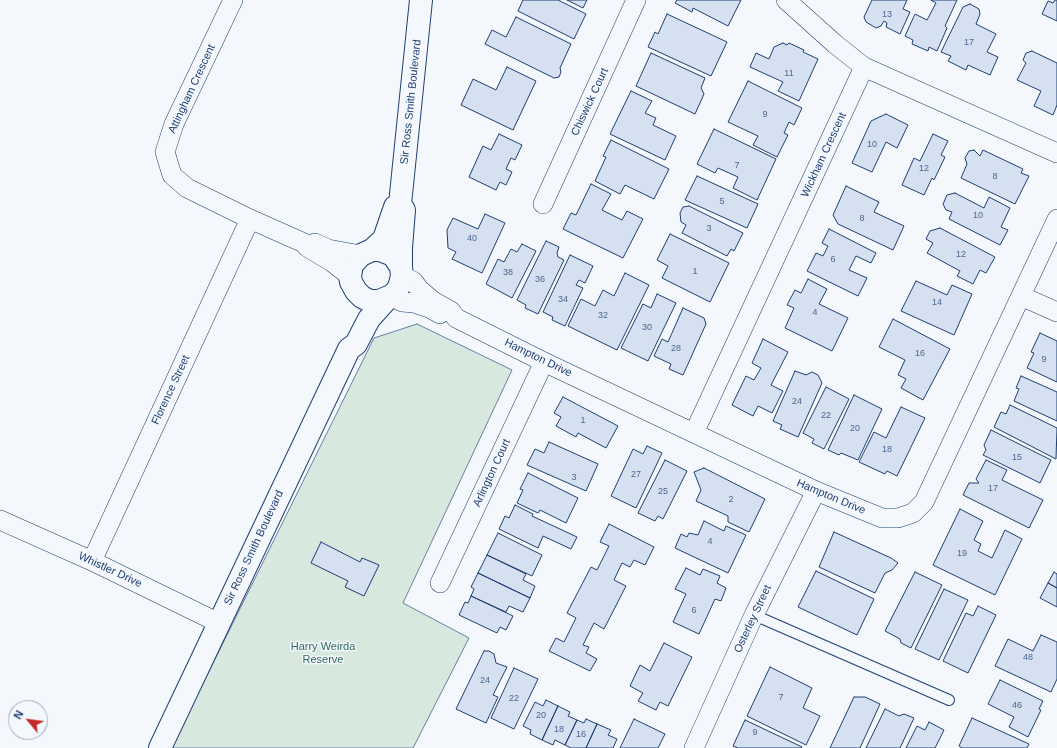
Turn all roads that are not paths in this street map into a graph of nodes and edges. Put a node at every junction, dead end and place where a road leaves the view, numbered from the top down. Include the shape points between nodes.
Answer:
1 (233, 0) edge
2 (421, 0) edge
3 (636, 0) edge
4 (786, 0) edge
5 (864, 67) junction
6 (1057, 153) edge
7 (400, 204) junction
8 (543, 204) dead end
9 (250, 219) junction
10 (1057, 219) edge
11 (304, 243) junction
12 (366, 252) junction
13 (401, 272) junction
14 (353, 284) junction
15 (1021, 296) junction
16 (389, 298) junction
17 (1057, 312) edge
18 (456, 318) junction
19 (349, 349) junction
20 (544, 362) junction
21 (694, 433) junction
22 (816, 491) junction
23 (0, 520) edge
24 (92, 561) junction
25 (440, 584) dead end
26 (754, 615) junction
27 (219, 623) junction
28 (949, 700) dead end
29 (160, 748) edge
30 (694, 748) edge

1 - 9 street, Attingham Crescent via 174,124 165,152 172,175 186,188
2 - 7 street, Sir Ross Smith Boulevard
3 - 8 street, Chiswick Court
4 - 5 street
5 - 6 street
5 - 21 street, Wickham Crescent
7 - 12 street, Sir Ross Smith Boulevard via 395,207 384,239
7 - 13 street, Sir Ross Smith Boulevard via 404,210
9 - 11 street, Attingham Crescent
9 - 24 street, Florence Street
10 - 15 street, Hampton Drive
11 - 12 street, Attingham Crescent via 310,241 328,249
11 - 14 street, Attingham Crescent via 308,248 324,256
12 - 13 street via 380,250 393,255
12 - 14 street via 352,265
13 - 16 street via 397,291
13 - 18 street, Hampton Drive via 433,301 451,311
14 - 16 street via 362,297 370,301
14 - 19 street, Sir Ross Smith Boulevard via 354,317 347,342
15 - 17 street
15 - 22 street, Hampton Drive via 924,502 913,513 898,518 882,518
16 - 18 street, Hampton Drive via 414,303 448,318
16 - 19 street, Sir Ross Smith Boulevard via 369,319 356,344
18 - 20 street, Hampton Drive
19 - 27 street, Sir Ross Smith Boulevard
20 - 21 street, Hampton Drive
20 - 25 street, Arlington Court
21 - 22 street, Hampton Drive
22 - 26 street, Osterley Street
23 - 24 street, Whistler Drive
24 - 27 street, Whistler Drive
26 - 28 lane
26 - 30 street, Osterley Street
27 - 29 street, Sir Ross Smith Boulevard

